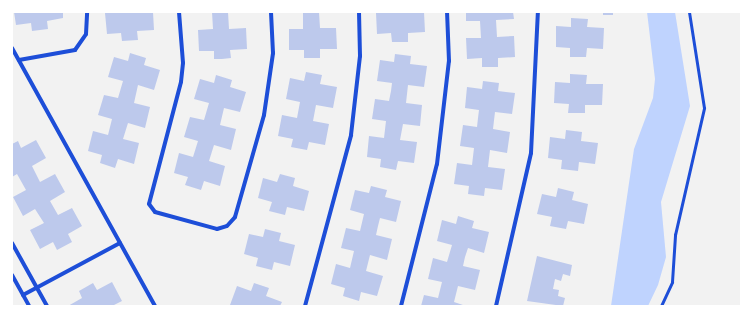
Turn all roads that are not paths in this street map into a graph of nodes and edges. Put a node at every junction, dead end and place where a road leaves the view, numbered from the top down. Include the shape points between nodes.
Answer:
1 (87, 12) edge
2 (179, 12) edge
3 (272, 12) edge
4 (359, 12) edge
5 (447, 12) edge
6 (538, 12) edge
7 (12, 48) edge
8 (19, 60) junction
9 (12, 243) edge
10 (120, 243) junction
11 (12, 275) edge
12 (37, 288) junction
13 (23, 295) junction
14 (29, 306) edge
15 (47, 306) edge
16 (155, 306) edge
17 (305, 306) edge
18 (400, 306) edge
19 (496, 306) edge

1 - 8 street via 86,34 75,50
2 - 3 street via 183,63 181,82 149,204 155,212 217,229 227,226 235,217 264,115 273,53
4 - 17 street via 360,56 351,135
5 - 18 street via 449,61 437,164
6 - 19 street via 531,153
7 - 8 street
8 - 10 street
9 - 12 street
10 - 12 street
10 - 16 street
11 - 13 street
12 - 13 street
12 - 15 street
13 - 14 street

